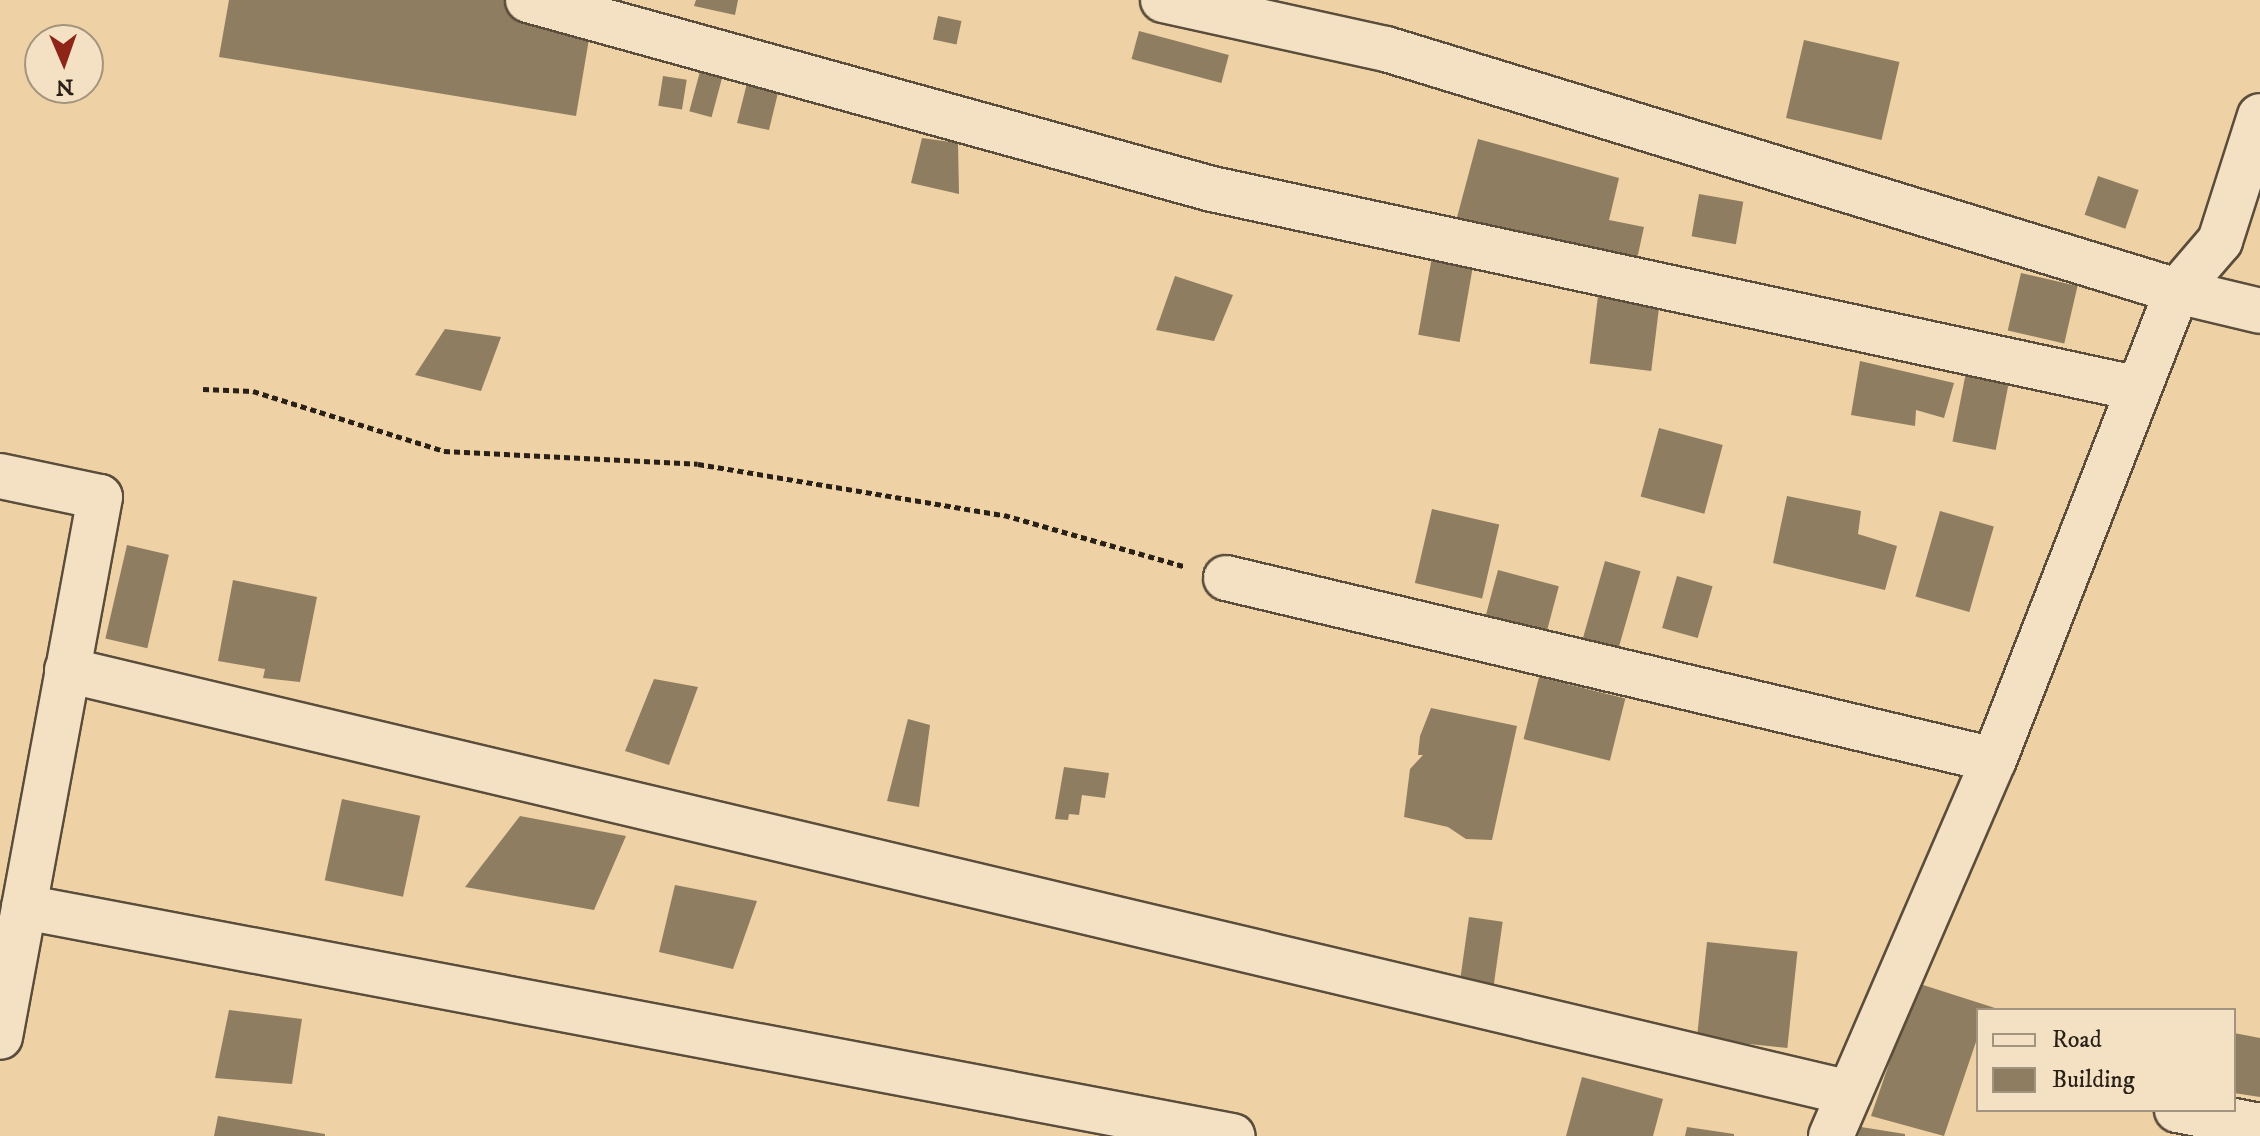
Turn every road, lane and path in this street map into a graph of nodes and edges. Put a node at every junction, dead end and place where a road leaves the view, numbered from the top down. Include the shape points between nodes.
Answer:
1 (528, 0) edge
2 (1163, 0) edge
3 (2260, 116) edge
4 (2177, 291) junction
5 (2260, 311) edge
6 (2135, 388) junction
7 (203, 389) dead end
8 (0, 476) edge
9 (1226, 578) joint
10 (67, 670) junction
11 (1994, 760) junction
12 (24, 907) junction
13 (0, 1037) edge
14 (1850, 1093) junction
15 (2187, 1112) edge
16 (2260, 1126) edge
17 (1232, 1136) edge
18 (1831, 1136) edge

1 - 6 street via 1212,189
2 - 4 street via 1386,49
3 - 4 street via 2220,241
4 - 5 street
4 - 6 street
6 - 11 street
7 - 9 path via 253,391 444,451 698,464 1004,515
8 - 10 street via 100,497
9 - 11 street
10 - 12 street
10 - 14 street
11 - 14 street
12 - 13 street
12 - 17 street
14 - 18 street
15 - 16 street

